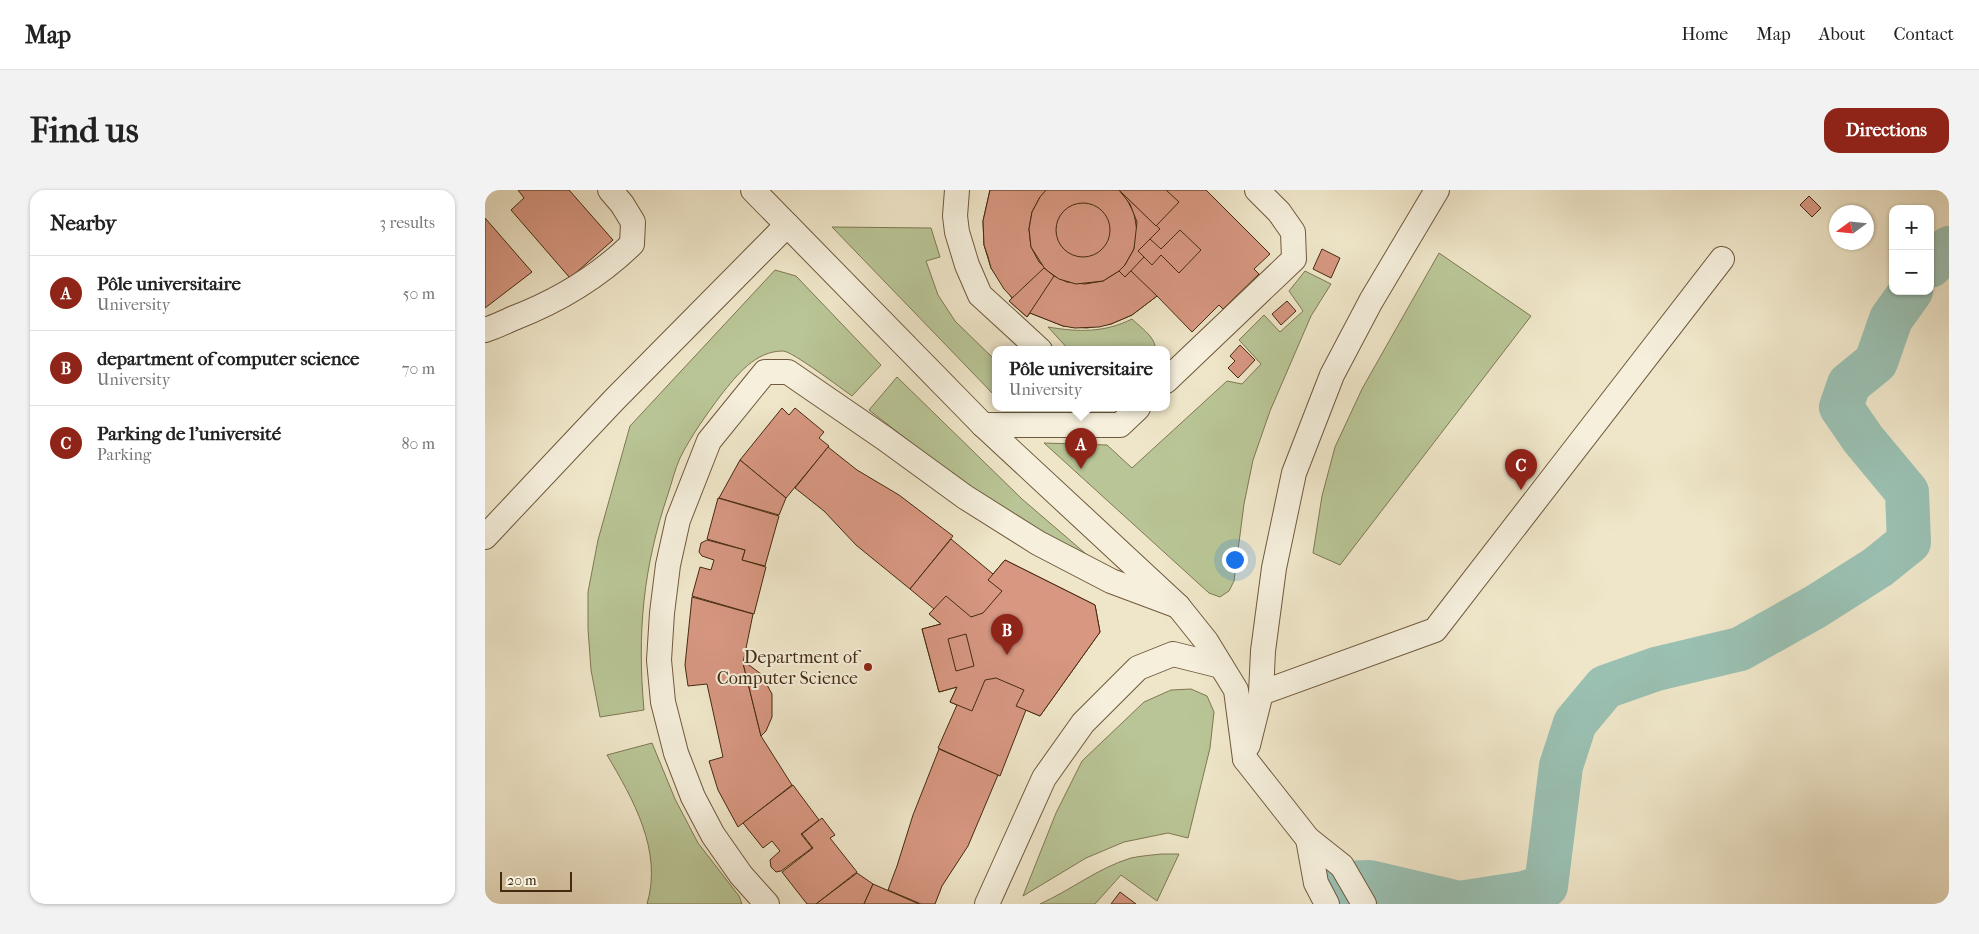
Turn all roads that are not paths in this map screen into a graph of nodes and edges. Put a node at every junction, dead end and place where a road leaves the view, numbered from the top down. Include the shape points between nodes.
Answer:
1 (610, 190) edge
2 (753, 190) edge
3 (957, 190) edge
4 (1257, 190) edge
5 (1437, 190) edge
6 (787, 225) junction
7 (1722, 259) dead end
8 (485, 330) edge
9 (1036, 346) edge
10 (1170, 377) edge
11 (1104, 411) edge
12 (1135, 411) edge
13 (983, 425) junction
14 (1120, 425) junction
15 (485, 538) edge
16 (1177, 606) junction
17 (1221, 666) junction
18 (1261, 693) junction
19 (1245, 759) junction
20 (1308, 839) junction
21 (767, 904) edge
22 (987, 904) edge
23 (1327, 904) edge
24 (1364, 904) edge

1 - 8 lane via 633,222 632,244 613,262 565,295
2 - 6 lane
3 - 9 lane via 957,232 980,295
4 - 10 lane via 1293,232 1294,259
5 - 18 lane via 1371,301 1332,375 1294,473 1274,568
6 - 13 lane
6 - 15 lane via 614,400
7 - 18 lane via 1435,630
11 - 14 lane
12 - 14 lane
13 - 14 lane
13 - 16 lane
16 - 17 lane via 1206,641
16 - 21 lane via 1111,581 1038,543 965,497 788,372 765,372 709,441 681,512 668,565 659,660 663,702 693,797 724,851
17 - 19 lane via 1236,690
17 - 22 lane via 1173,654 1138,668 1083,723 1044,778
18 - 19 lane
19 - 20 lane
20 - 23 lane via 1316,884
20 - 24 lane via 1342,866

